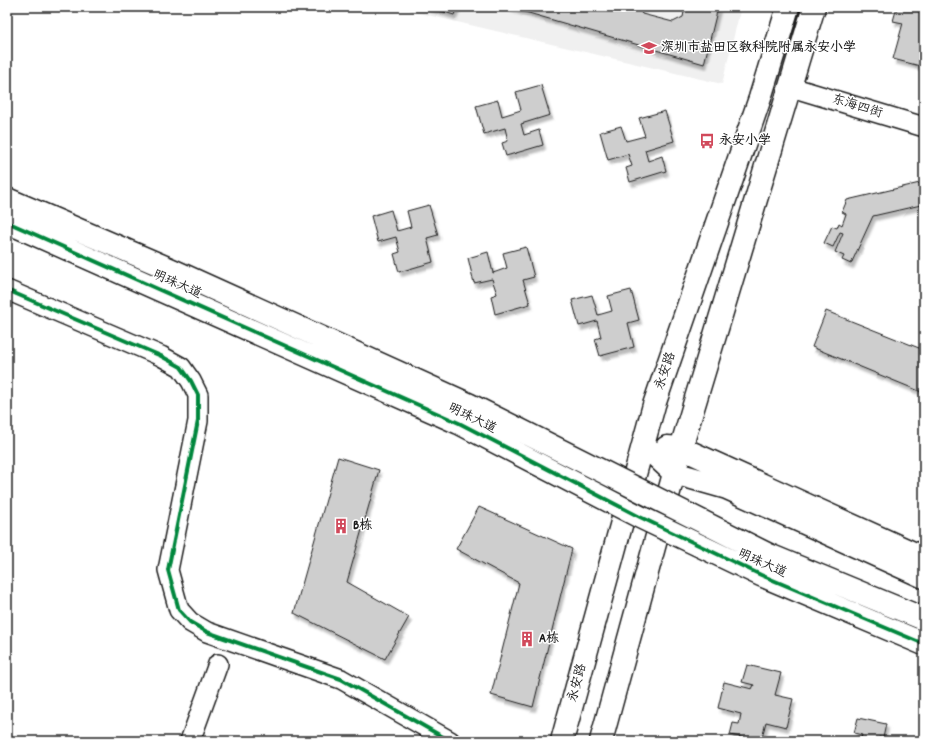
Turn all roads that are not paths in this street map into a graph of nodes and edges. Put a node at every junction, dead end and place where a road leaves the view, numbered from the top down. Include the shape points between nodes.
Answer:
1 (788, 7) edge
2 (814, 7) edge
3 (791, 87) junction
4 (924, 127) edge
5 (7, 198) edge
6 (7, 222) edge
7 (7, 290) edge
8 (644, 445) junction
9 (681, 448) junction
10 (674, 473) junction
11 (924, 558) edge
12 (924, 577) edge
13 (924, 619) edge
14 (924, 644) edge
15 (218, 664) dead end
16 (190, 741) edge
17 (450, 741) edge
18 (562, 741) edge
19 (601, 741) edge

1 - 8 main road, 永安路 via 760,98 654,405
2 - 3 main road
3 - 4 street, 东海四街
3 - 9 main road
5 - 13 main road, 明珠大道, bridge via 470,405 769,555
6 - 14 main road, 明珠大道, bridge via 459,423 640,517 761,575
7 - 17 street via 161,356 181,367 191,381 198,395 198,421 168,570 179,610 190,622 207,632 341,679
8 - 9 main road
8 - 10 main road
8 - 18 main road, 永安路
9 - 10 main road
9 - 11 main road
10 - 12 main road via 727,488
10 - 19 main road
15 - 16 street

